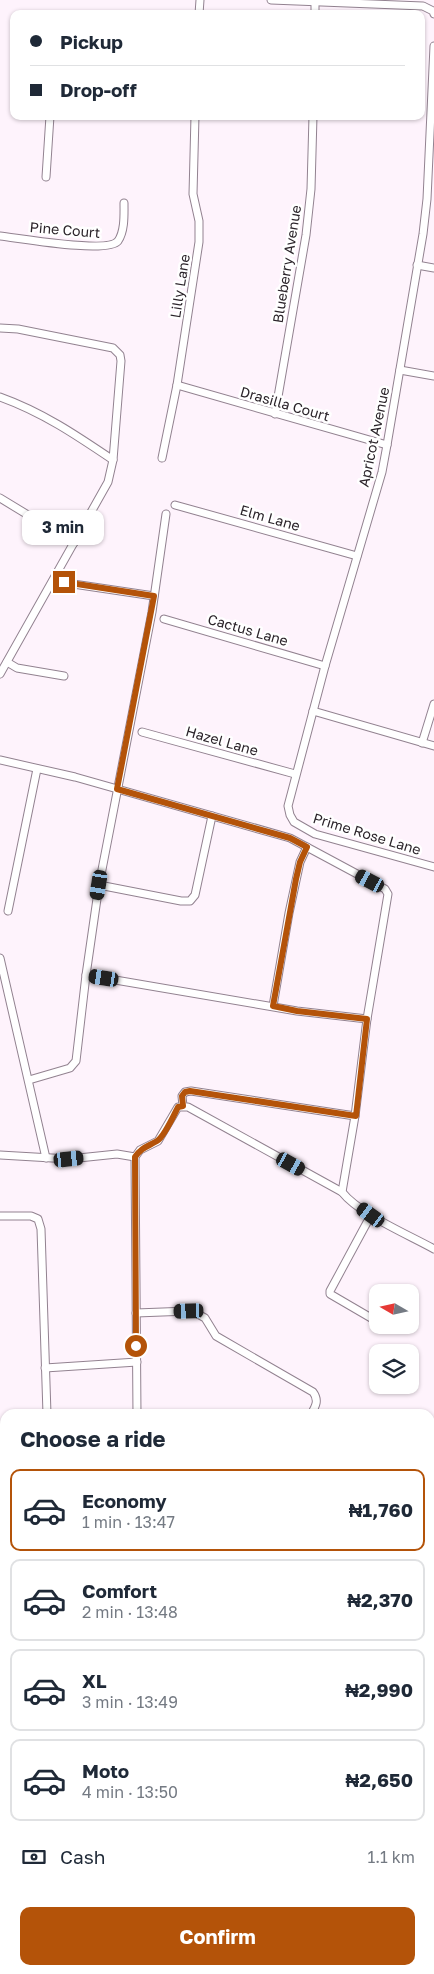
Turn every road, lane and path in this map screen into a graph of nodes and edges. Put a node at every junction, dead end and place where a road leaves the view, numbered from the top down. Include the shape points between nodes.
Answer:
1 (271, 0) edge
2 (315, 2) junction
3 (315, 10) edge
4 (433, 13) edge
5 (434, 46) edge
6 (50, 120) edge
7 (195, 120) edge
8 (313, 120) edge
9 (46, 177) dead end
10 (124, 203) dead end
11 (0, 236) edge
12 (417, 265) junction
13 (434, 268) edge
14 (0, 328) edge
15 (400, 370) junction
16 (434, 376) edge
17 (177, 386) junction
18 (0, 397) edge
19 (275, 414) junction
20 (387, 445) junction
21 (162, 458) dead end
22 (113, 460) junction
23 (0, 498) edge
24 (175, 505) dead end
25 (166, 514) dead end
26 (74, 543) junction
27 (357, 556) junction
28 (53, 581) junction
29 (154, 596) junction
30 (164, 619) dead end
31 (7, 662) junction
32 (325, 666) junction
33 (0, 674) edge
34 (64, 676) dead end
35 (434, 704) edge
36 (313, 711) junction
37 (142, 732) dead end
38 (422, 743) junction
39 (434, 746) edge
40 (0, 760) edge
41 (37, 769) junction
42 (295, 774) junction
43 (117, 789) junction
44 (212, 816) junction
45 (294, 822) joint
46 (307, 847) junction
47 (434, 867) edge
48 (99, 885) junction
49 (8, 911) dead end
50 (0, 958) edge
51 (86, 976) junction
52 (273, 1006) junction
53 (367, 1019) junction
54 (29, 1080) junction
55 (183, 1106) junction
56 (356, 1116) junction
57 (0, 1155) edge
58 (135, 1157) junction
59 (46, 1158) junction
60 (342, 1192) junction
61 (371, 1215) junction
62 (0, 1216) edge
63 (434, 1248) edge
64 (136, 1313) junction
65 (369, 1317) edge
66 (137, 1362) junction
67 (45, 1368) junction
68 (47, 1409) edge
69 (137, 1409) edge
70 (314, 1409) edge

1 - 2 street
2 - 3 street
2 - 4 street via 423,6
5 - 12 street, Apricot Avenue via 427,199
6 - 9 street
7 - 17 street, Lilly Lane via 193,194 199,221 199,242
8 - 19 street, Blueberry Avenue via 306,235
10 - 11 street, Pine Court via 120,239 109,246 90,247
12 - 13 street
12 - 15 street, Apricot Avenue
14 - 22 street via 18,329 116,351 121,360
15 - 16 street
15 - 20 street, Apricot Avenue
17 - 19 street, Drasilla Court
17 - 21 street, Lilly Lane
18 - 22 street via 62,425
19 - 20 street, Drasilla Court
20 - 27 street, Apricot Avenue
22 - 26 street via 108,482
23 - 26 street
24 - 27 street, Elm Lane
25 - 29 street
26 - 28 street
27 - 32 street, Apricot Avenue
28 - 29 street
28 - 31 street
29 - 43 street
30 - 32 street, Cactus Lane
31 - 33 street
31 - 34 street via 18,668
32 - 36 street, Apricot Avenue
35 - 38 street
36 - 38 street
36 - 42 street, Apricot Avenue
37 - 42 street, Hazel Lane
38 - 39 street
40 - 41 street
41 - 43 street
41 - 49 street
42 - 45 street, Apricot Avenue via 288,806
43 - 44 street
43 - 48 street
44 - 46 street via 290,838
44 - 48 street via 195,896 190,900
45 - 47 street, Prime Rose Lane via 314,834
46 - 52 street via 298,870
46 - 53 street via 386,889 388,894
48 - 51 street
50 - 54 street
51 - 52 street
51 - 54 street via 76,1061 70,1068
52 - 53 street
53 - 56 street
54 - 59 street
55 - 56 street via 182,1096 190,1091
55 - 58 street via 178,1107 158,1141 148,1144
55 - 60 street
56 - 60 street
57 - 59 street
58 - 59 street via 117,1154
58 - 64 street
60 - 61 street
61 - 63 street
61 - 65 street via 330,1291 330,1294
62 - 67 street via 31,1216 38,1219 41,1229
64 - 66 street
64 - 70 street via 189,1311 202,1316 216,1336 313,1392 316,1397
66 - 67 street
66 - 69 street
67 - 68 street

